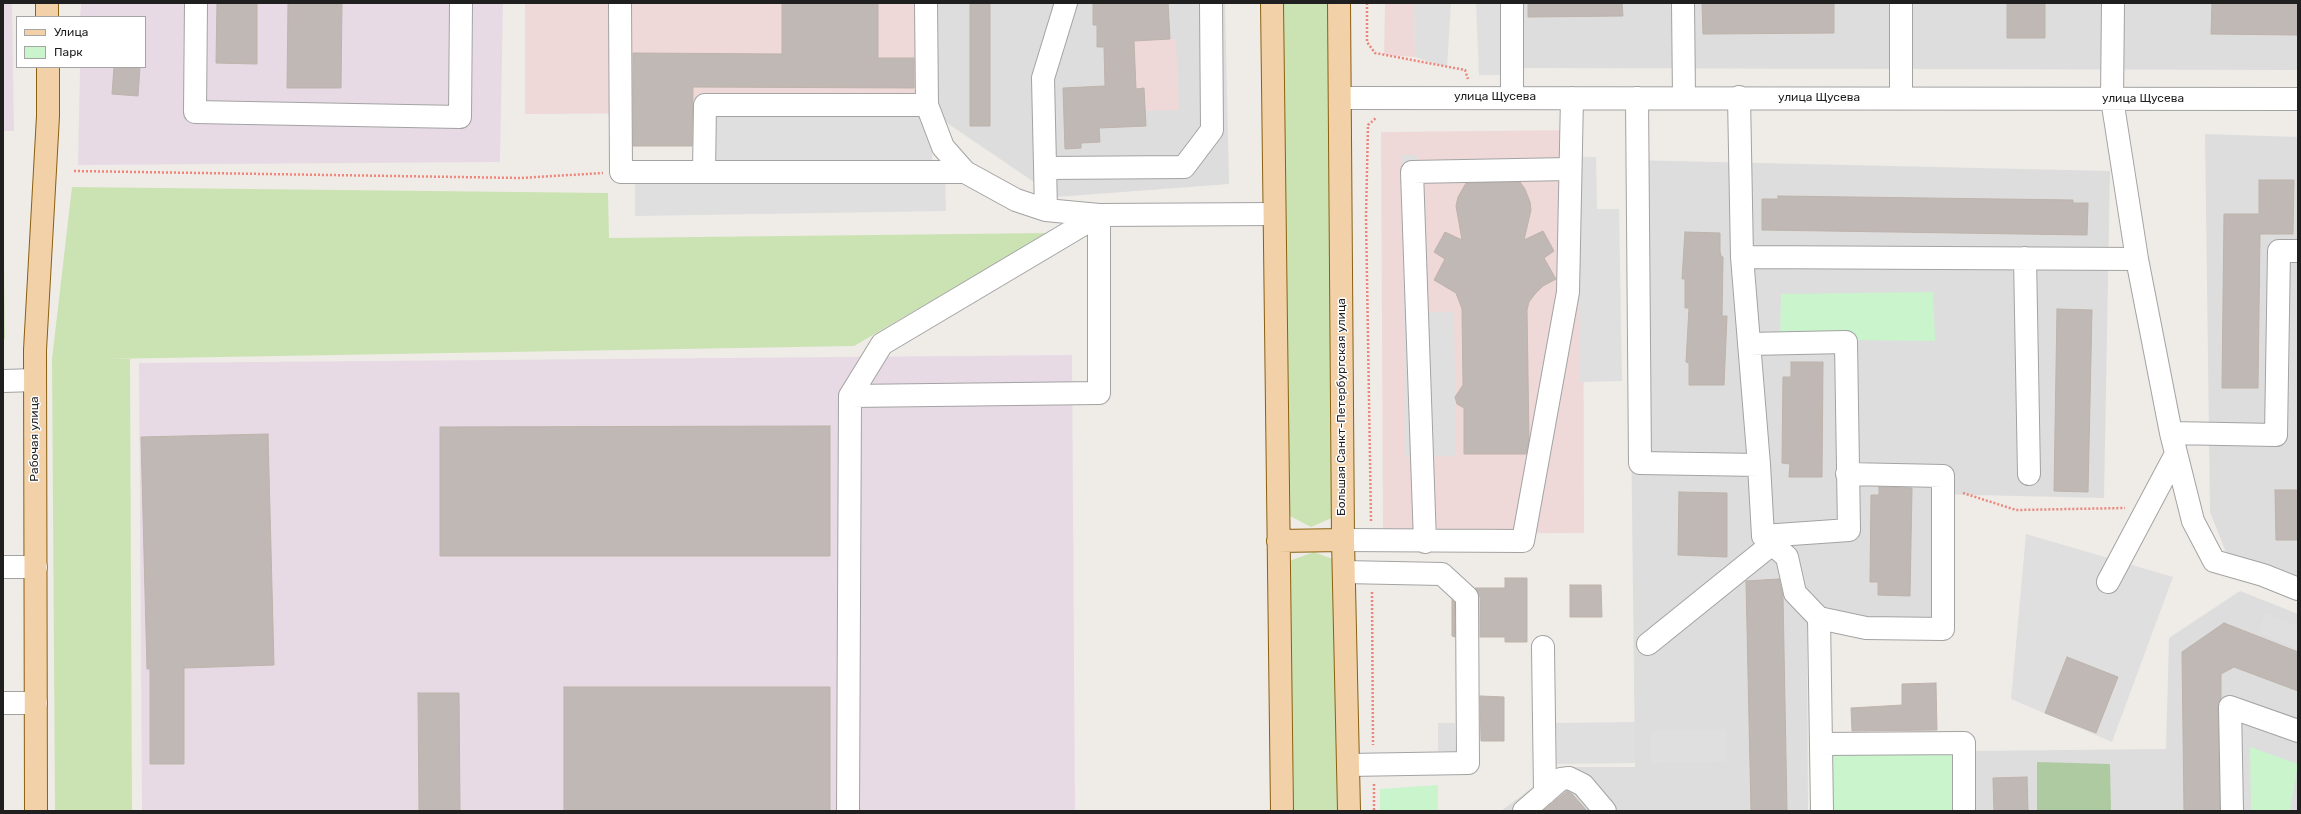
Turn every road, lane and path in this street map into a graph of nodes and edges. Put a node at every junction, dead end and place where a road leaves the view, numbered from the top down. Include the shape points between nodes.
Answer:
1 (47, 3) edge
2 (196, 3) edge
3 (461, 3) edge
4 (620, 3) edge
5 (926, 3) edge
6 (1066, 3) edge
7 (1211, 3) edge
8 (1272, 3) edge
9 (1339, 3) edge
10 (1366, 3) edge
11 (1512, 3) edge
12 (1683, 3) edge
13 (1900, 3) edge
14 (2113, 3) edge
15 (47, 16) edge
16 (48, 68) edge
17 (1472, 97) junction
18 (1512, 97) junction
19 (1739, 97) junction
20 (1340, 98) junction
21 (1572, 98) junction
22 (1637, 98) junction
23 (1684, 98) junction
24 (1901, 98) junction
25 (2112, 99) junction
26 (2298, 99) edge
27 (927, 104) junction
28 (1382, 113) dead end
29 (1046, 168) junction
30 (1569, 169) junction
31 (74, 170) dead end
32 (621, 172) junction
33 (704, 172) junction
34 (965, 172) junction
35 (1046, 210) junction
36 (1274, 214) junction
37 (1099, 215) junction
38 (2298, 251) edge
39 (1742, 257) junction
40 (2025, 258) junction
41 (2137, 259) junction
42 (1749, 344) junction
43 (35, 380) junction
44 (3, 381) edge
45 (850, 396) junction
46 (2171, 433) junction
47 (2176, 454) junction
48 (1759, 465) junction
49 (1847, 474) junction
50 (2029, 474) dead end
51 (1943, 486) junction
52 (2147, 508) junction
53 (1343, 540) junction
54 (1768, 540) junction
55 (1278, 541) junction
56 (1372, 541) junction
57 (1425, 542) junction
58 (3, 567) edge
59 (36, 567) junction
60 (1344, 572) junction
61 (1371, 573) junction
62 (2108, 582) dead end
63 (2298, 589) edge
64 (1819, 618) junction
65 (1648, 644) dead end
66 (1543, 647) dead end
67 (3, 703) edge
68 (36, 703) junction
69 (2298, 732) edge
70 (1821, 744) junction
71 (1373, 764) junction
72 (1348, 765) junction
73 (1545, 793) junction
74 (36, 811) edge
75 (848, 811) edge
76 (1282, 811) edge
77 (1348, 811) edge
78 (1374, 811) edge
79 (1524, 811) edge
80 (1605, 811) edge
81 (1822, 811) edge
82 (1964, 811) edge
83 (2232, 811) edge

1 - 15 main road
2 - 3 street via 194,112 460,117
4 - 32 street
5 - 27 street
6 - 29 street via 1043,78
7 - 29 street via 1212,130 1184,167
8 - 36 main road
9 - 20 main road, Большая Санкт-Петербургская улица
10 - 17 path via 1367,42 1375,53 1465,70
11 - 18 street
12 - 23 street
13 - 24 street
14 - 25 street
16 - 43 main road, Рабочая улица
17 - 18 street, улица Щусева
17 - 20 street, улица Щусева
18 - 21 street, улица Щусева
19 - 23 street, улица Щусева
19 - 24 street, улица Щусева
19 - 39 street
20 - 53 main road, Большая Санкт-Петербургская улица
21 - 22 street, улица Щусева
21 - 30 street
22 - 23 street, улица Щусева
22 - 48 street via 1640,463
24 - 25 street, улица Щусева
25 - 26 street, улица Щусева
25 - 41 street
27 - 33 street via 705,105
27 - 34 street via 943,147
28 - 56 path via 1368,125 1366,217
29 - 35 street
30 - 57 street via 1568,292 1523,541
30 - 57 street via 1412,172
31 - 32 path via 520,178
32 - 33 street
33 - 34 street
34 - 35 street via 1016,200
35 - 37 street
36 - 37 street
36 - 55 main road
37 - 45 street via 882,344
37 - 45 street via 1099,393
38 - 46 street via 2279,251 2276,435
39 - 40 street
39 - 42 street
40 - 41 street
40 - 50 street
41 - 46 street
42 - 48 street
42 - 49 street via 1846,342
43 - 44 street
43 - 59 main road, Рабочая улица
45 - 75 street
46 - 47 street
47 - 52 street
47 - 63 street via 2193,521 2214,561 2263,575
48 - 54 street
49 - 51 street via 1943,476
49 - 54 street via 1849,530
51 - 52 path via 2016,510
51 - 64 street via 1943,629 1866,628
52 - 62 street
53 - 55 main road
53 - 56 street
53 - 60 main road, Большая Санкт-Петербургская улица
54 - 64 street via 1787,557 1795,593
54 - 65 street
55 - 76 main road
56 - 57 street
58 - 59 street
59 - 68 main road, Рабочая улица
60 - 61 street
60 - 72 main road, Большая Санкт-Петербургская улица
61 - 71 path
61 - 71 street via 1442,574 1467,597 1468,763
64 - 70 street
66 - 73 street
67 - 68 street
68 - 74 main road, Рабочая улица
69 - 83 street via 2230,707
70 - 81 street
70 - 82 street via 1964,743
71 - 72 street
71 - 78 path
72 - 77 main road, Большая Санкт-Петербургская улица
73 - 79 street
73 - 80 street via 1561,779 1575,780 1583,785

